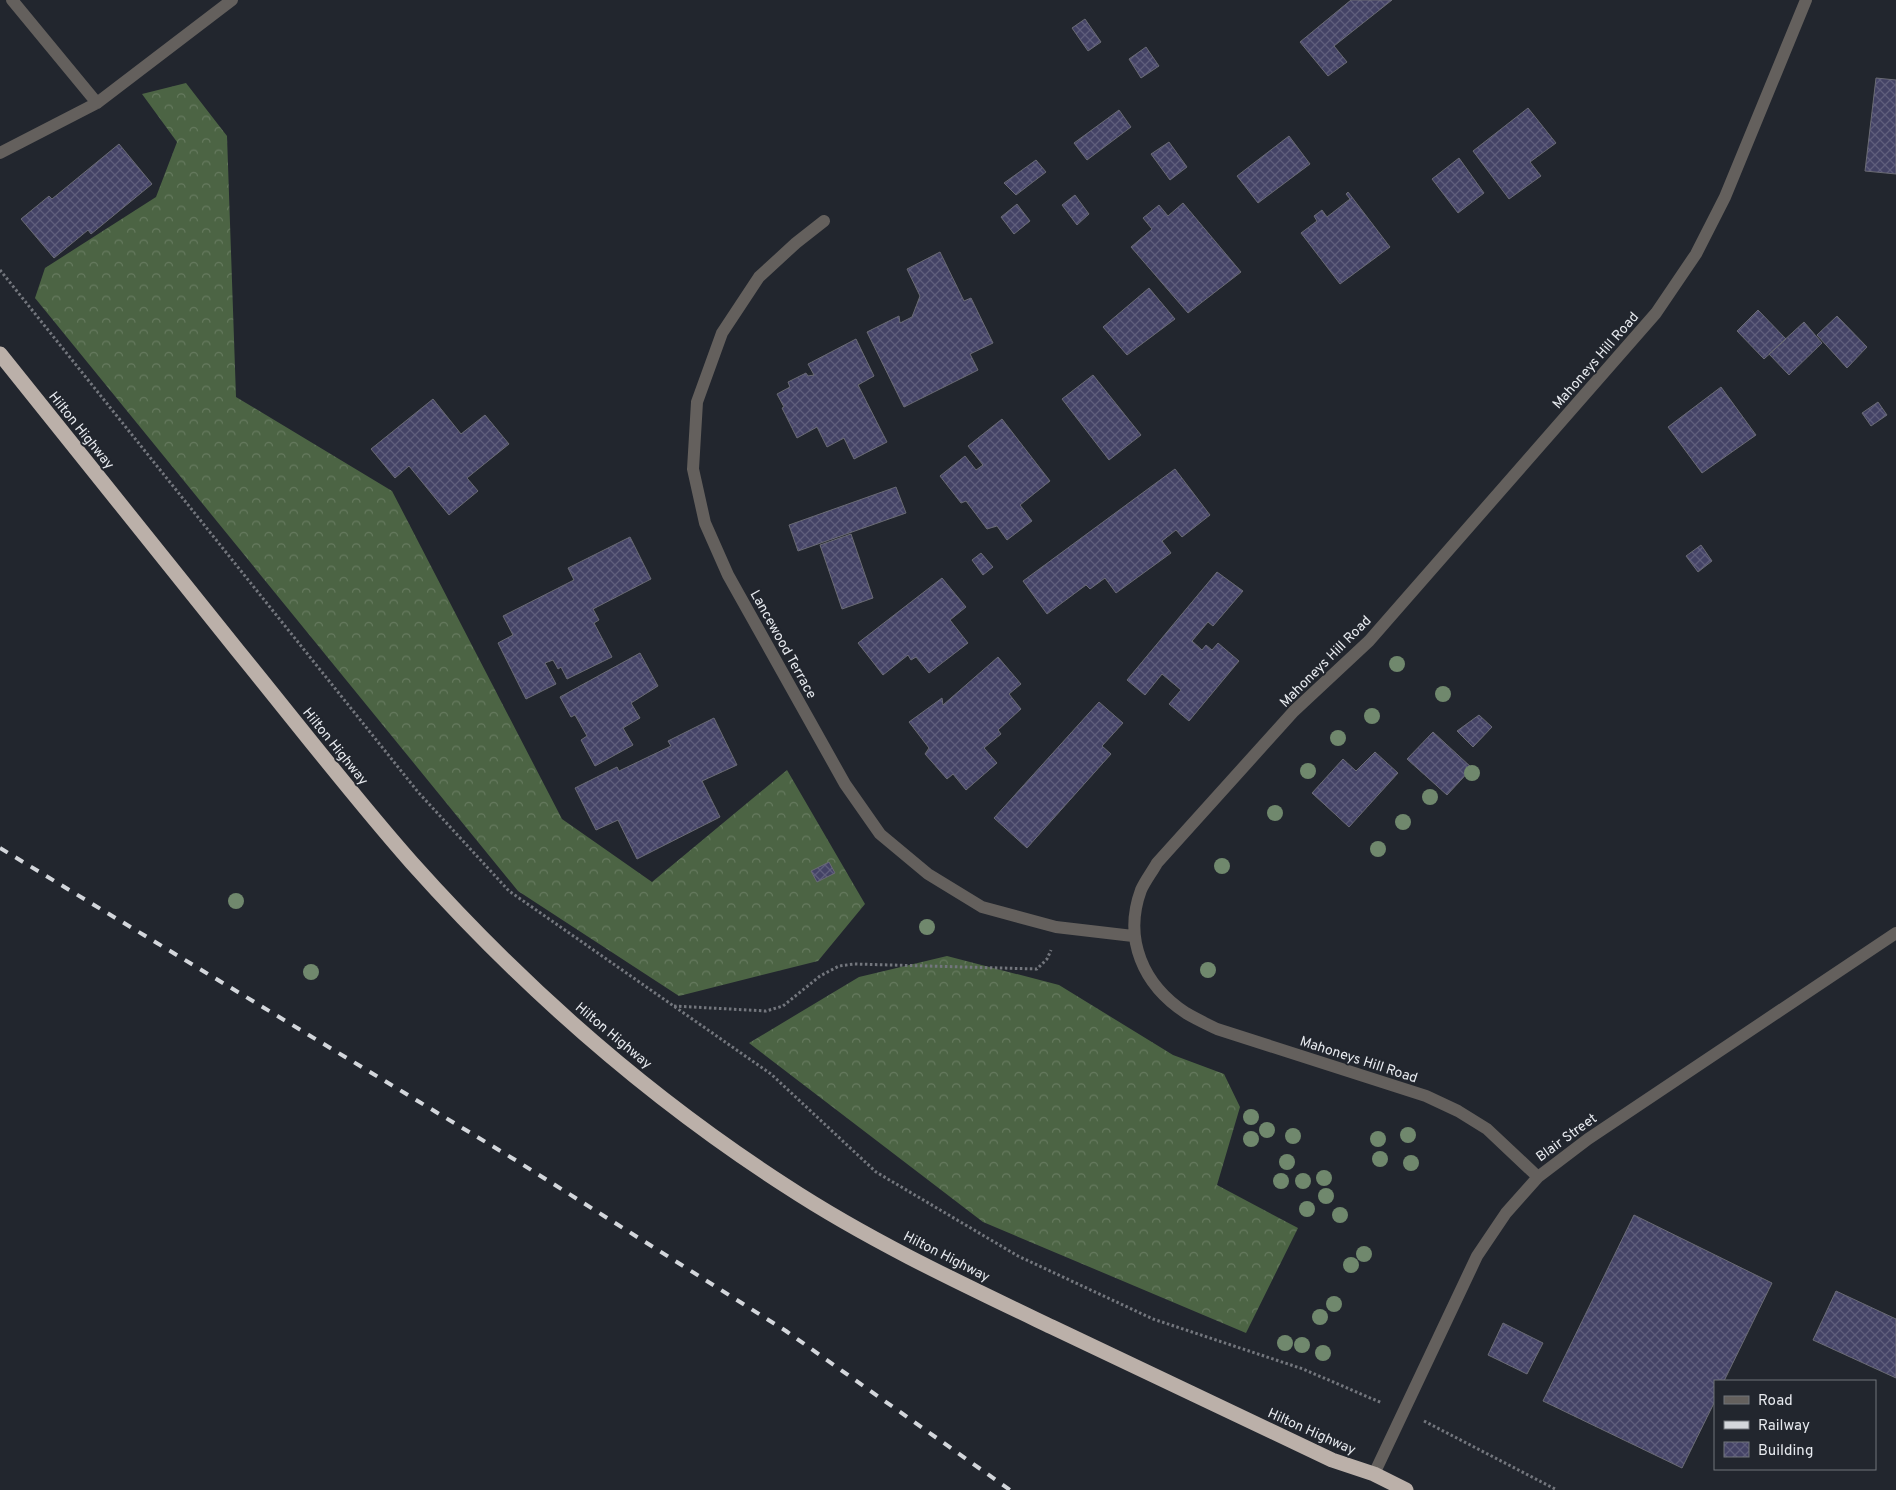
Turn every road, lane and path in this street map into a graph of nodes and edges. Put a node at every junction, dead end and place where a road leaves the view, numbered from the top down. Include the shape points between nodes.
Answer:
1 (12, 0) edge
2 (232, 0) edge
3 (1806, 0) edge
4 (97, 103) junction
5 (0, 152) edge
6 (824, 221) dead end
7 (0, 270) edge
8 (0, 354) edge
9 (1896, 932) edge
10 (1133, 936) junction
11 (1054, 942) dead end
12 (674, 1006) junction
13 (1538, 1177) junction
14 (1368, 1396) dead end
15 (1436, 1426) dead end
16 (1374, 1474) junction
17 (1406, 1490) edge
18 (1557, 1490) edge

1 - 4 street
2 - 4 street
3 - 10 street, Mahoneys Hill Road via 1725,197 1696,254 1656,313 1369,641 1294,711 1157,864 1142,889 1135,912
4 - 5 street
6 - 10 street, Lancewood Terrace via 759,277 722,333 697,402 693,469 705,523 728,575 845,784 880,834 928,874 982,907 1056,927
7 - 12 path via 418,792 509,892
8 - 16 highway, Hilton Highway via 412,863 482,937 629,1071 788,1187 875,1238 1021,1312 1323,1456
9 - 13 street, Blair Street via 1588,1139
10 - 13 street, Mahoneys Hill Road via 1142,966 1160,989 1186,1012 1217,1029 1426,1096 1458,1111 1487,1130
11 - 12 path via 1047,959 1037,969 854,964 839,966 820,976 783,1006 766,1012
12 - 14 path via 771,1074 876,1172 1018,1256 1153,1319 1303,1369
13 - 16 street, Blair Street via 1506,1213 1477,1256
15 - 18 path
16 - 17 highway, Hilton Highway

